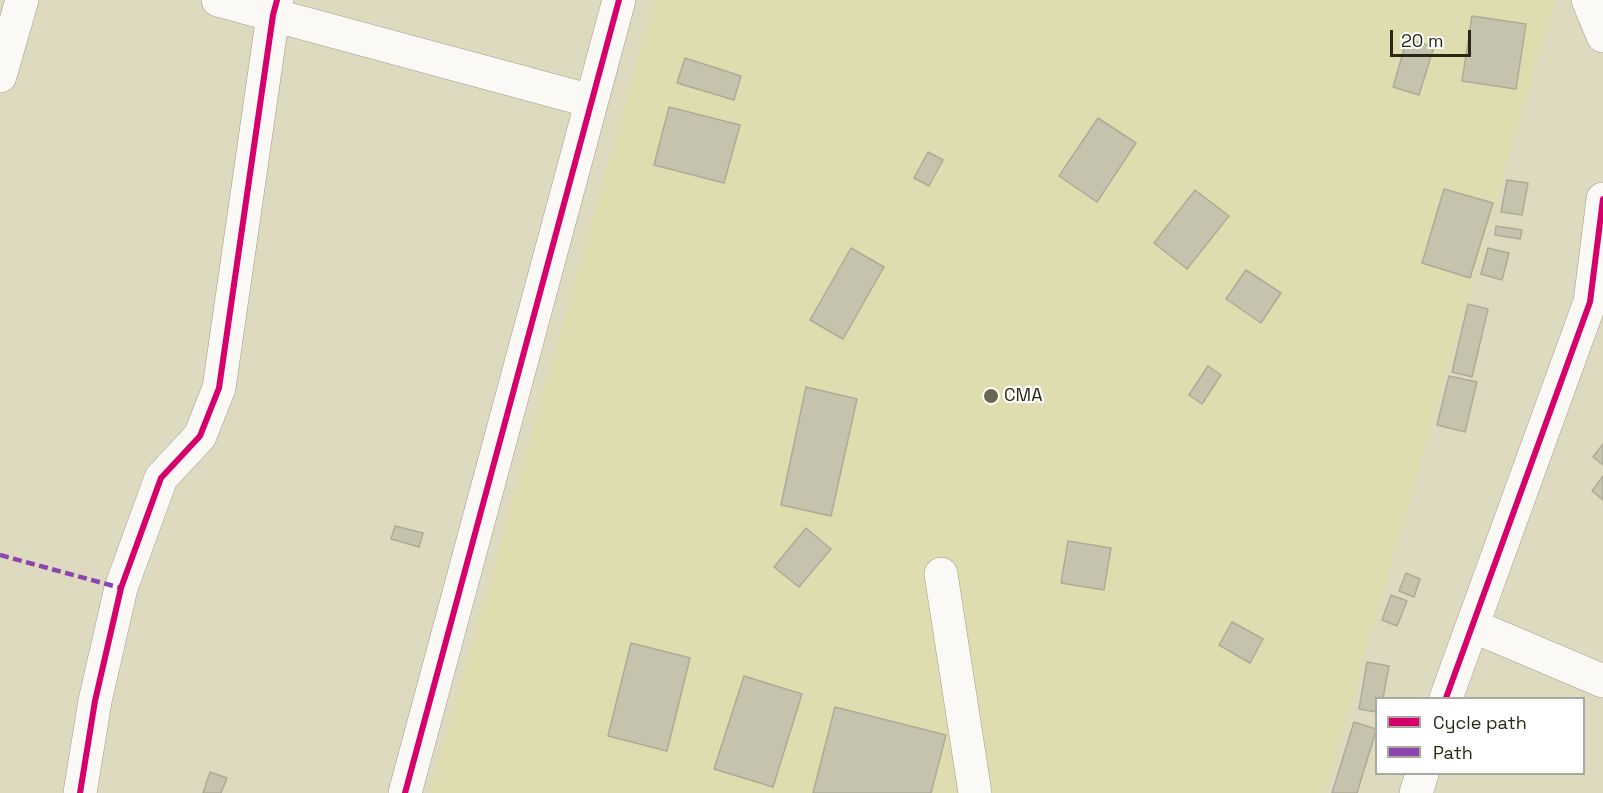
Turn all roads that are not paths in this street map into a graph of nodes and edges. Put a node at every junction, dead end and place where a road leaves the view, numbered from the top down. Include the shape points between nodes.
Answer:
1 (22, 0) edge
2 (218, 0) edge
3 (619, 0) edge
4 (1588, 0) edge
5 (275, 8) edge
6 (1603, 36) edge
7 (0, 76) edge
8 (591, 100) junction
9 (1603, 199) edge
10 (940, 574) dead end
11 (1473, 626) junction
12 (1603, 681) edge
13 (1447, 697) edge
14 (1422, 775) edge
15 (80, 793) edge
16 (405, 793) edge
17 (975, 793) edge
18 (1416, 793) edge

1 - 7 street
2 - 5 street
3 - 8 street
4 - 6 street
5 - 8 street
5 - 15 street via 219,388 200,436 161,478 121,588 95,701
8 - 16 street
9 - 11 street via 1590,302
10 - 17 street
11 - 12 street
11 - 13 street
14 - 18 street

